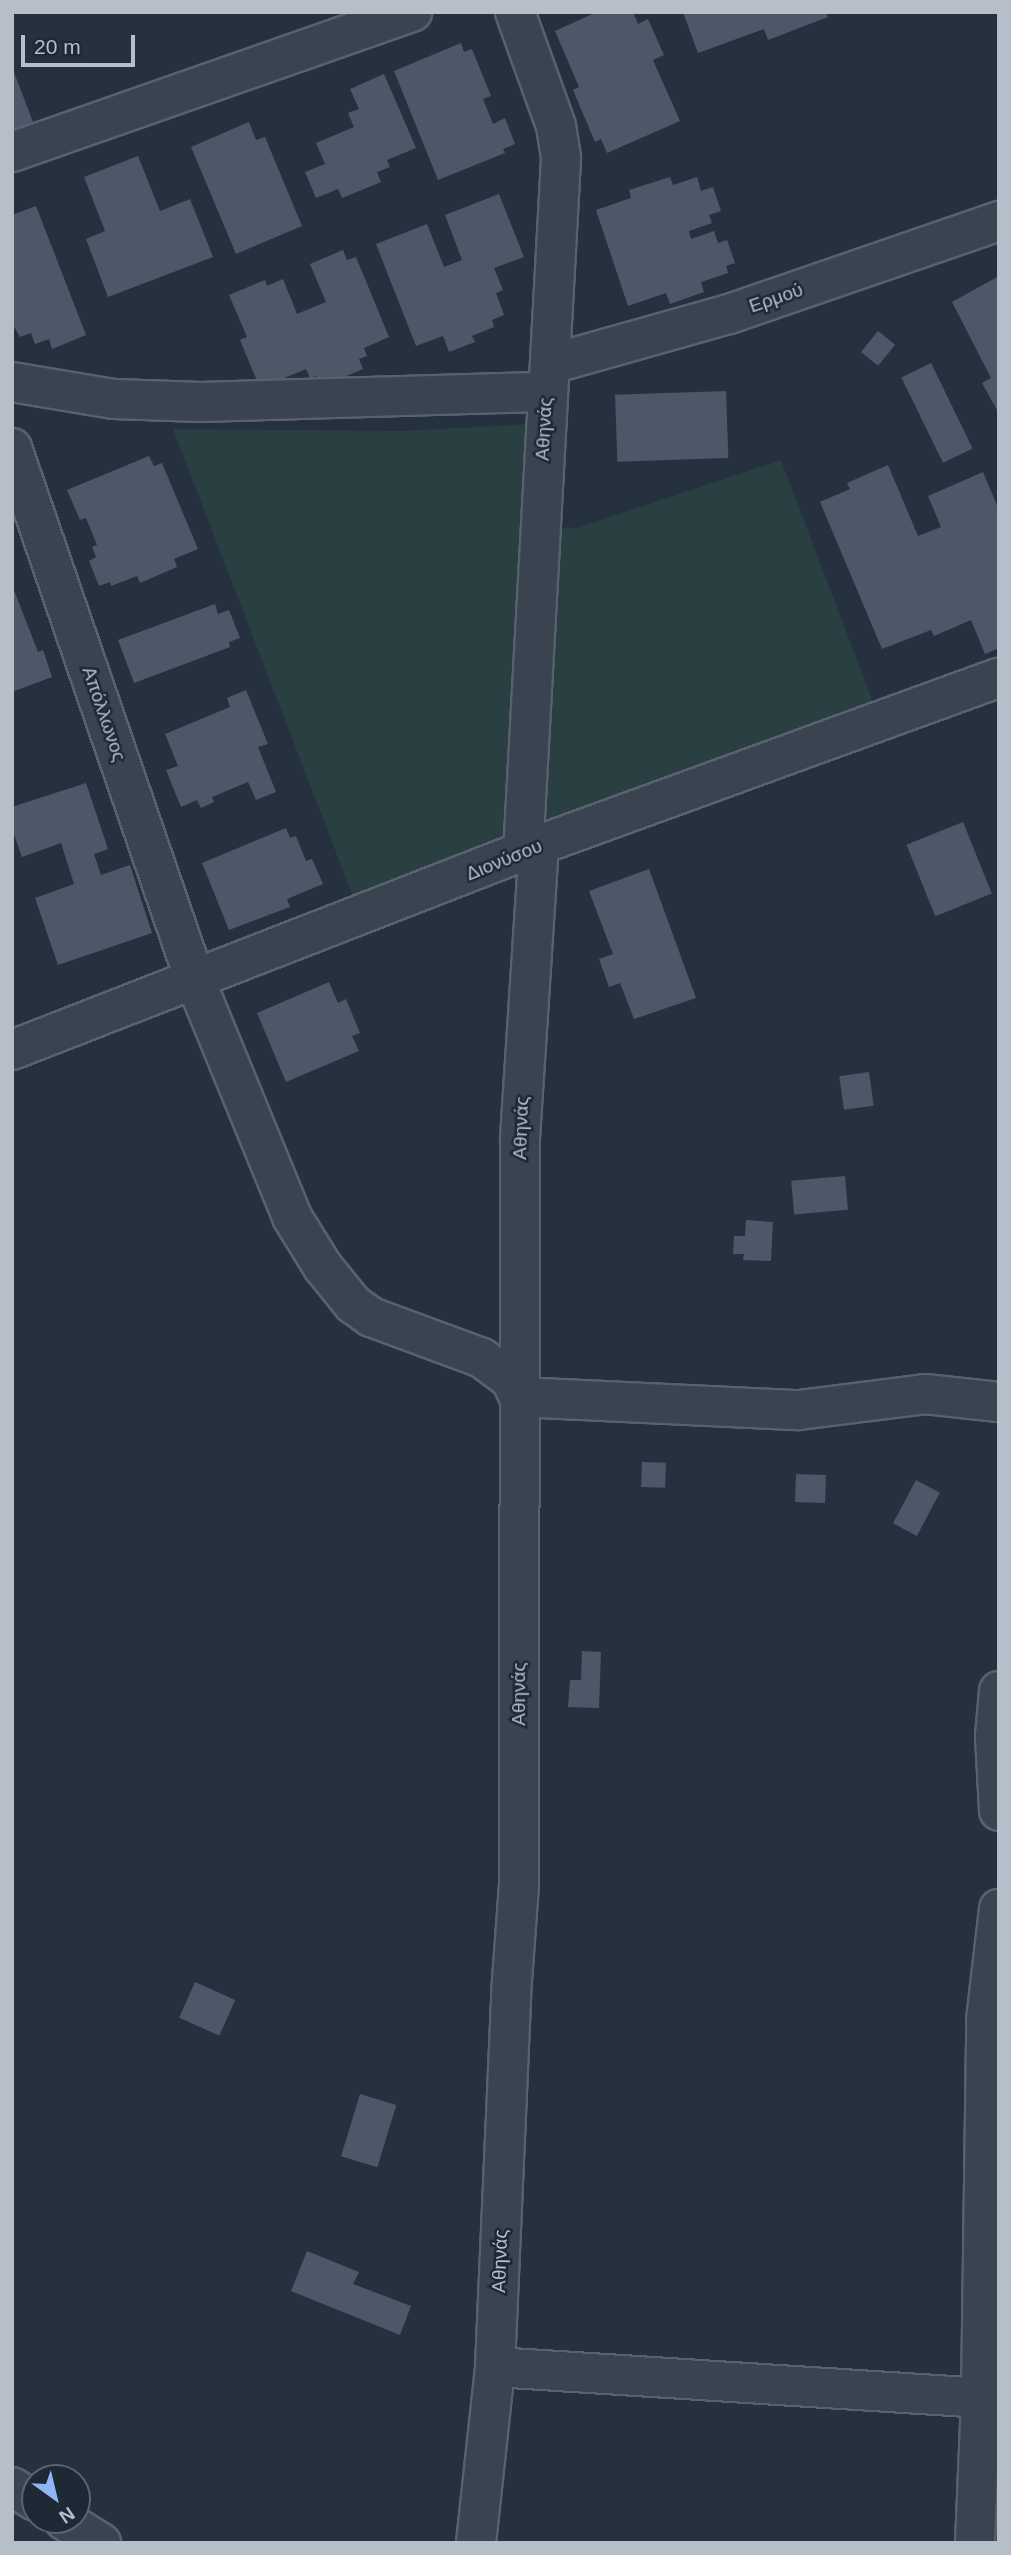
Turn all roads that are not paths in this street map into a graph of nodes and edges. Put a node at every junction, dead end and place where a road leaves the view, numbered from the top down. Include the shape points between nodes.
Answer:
1 (412, 12) edge
2 (515, 12) edge
3 (12, 152) edge
4 (999, 221) edge
5 (549, 378) junction
6 (12, 382) edge
7 (12, 448) edge
8 (999, 678) edge
9 (531, 849) junction
10 (195, 980) junction
11 (12, 1050) edge
12 (519, 1397) junction
13 (999, 1402) edge
14 (999, 1691) edge
15 (999, 1811) edge
16 (999, 1909) edge
17 (495, 2367) junction
18 (990, 2398) edge
19 (475, 2543) edge
20 (975, 2543) edge

1 - 3 street
2 - 5 street, Αθηνάς via 556,126 561,159
4 - 5 street, Ερμού
5 - 6 street, Ερμού via 201,402 114,399
5 - 9 street, Αθηνάς
7 - 10 street, Απόλλωνος
8 - 9 street, Διονύσου
9 - 10 street, Διονύσου
9 - 12 street, Αθηνάς via 520,1138
10 - 11 street, Διονύσου
10 - 12 street, Απόλλωνος via 292,1217 323,1267 353,1304 371,1317 482,1358 510,1380
12 - 13 street via 799,1410 925,1394
12 - 17 street, Αθηνάς via 519,1884
14 - 15 street via 995,1736
16 - 18 street via 986,2020
17 - 18 street
17 - 19 street, Αθηνάς
18 - 20 street

